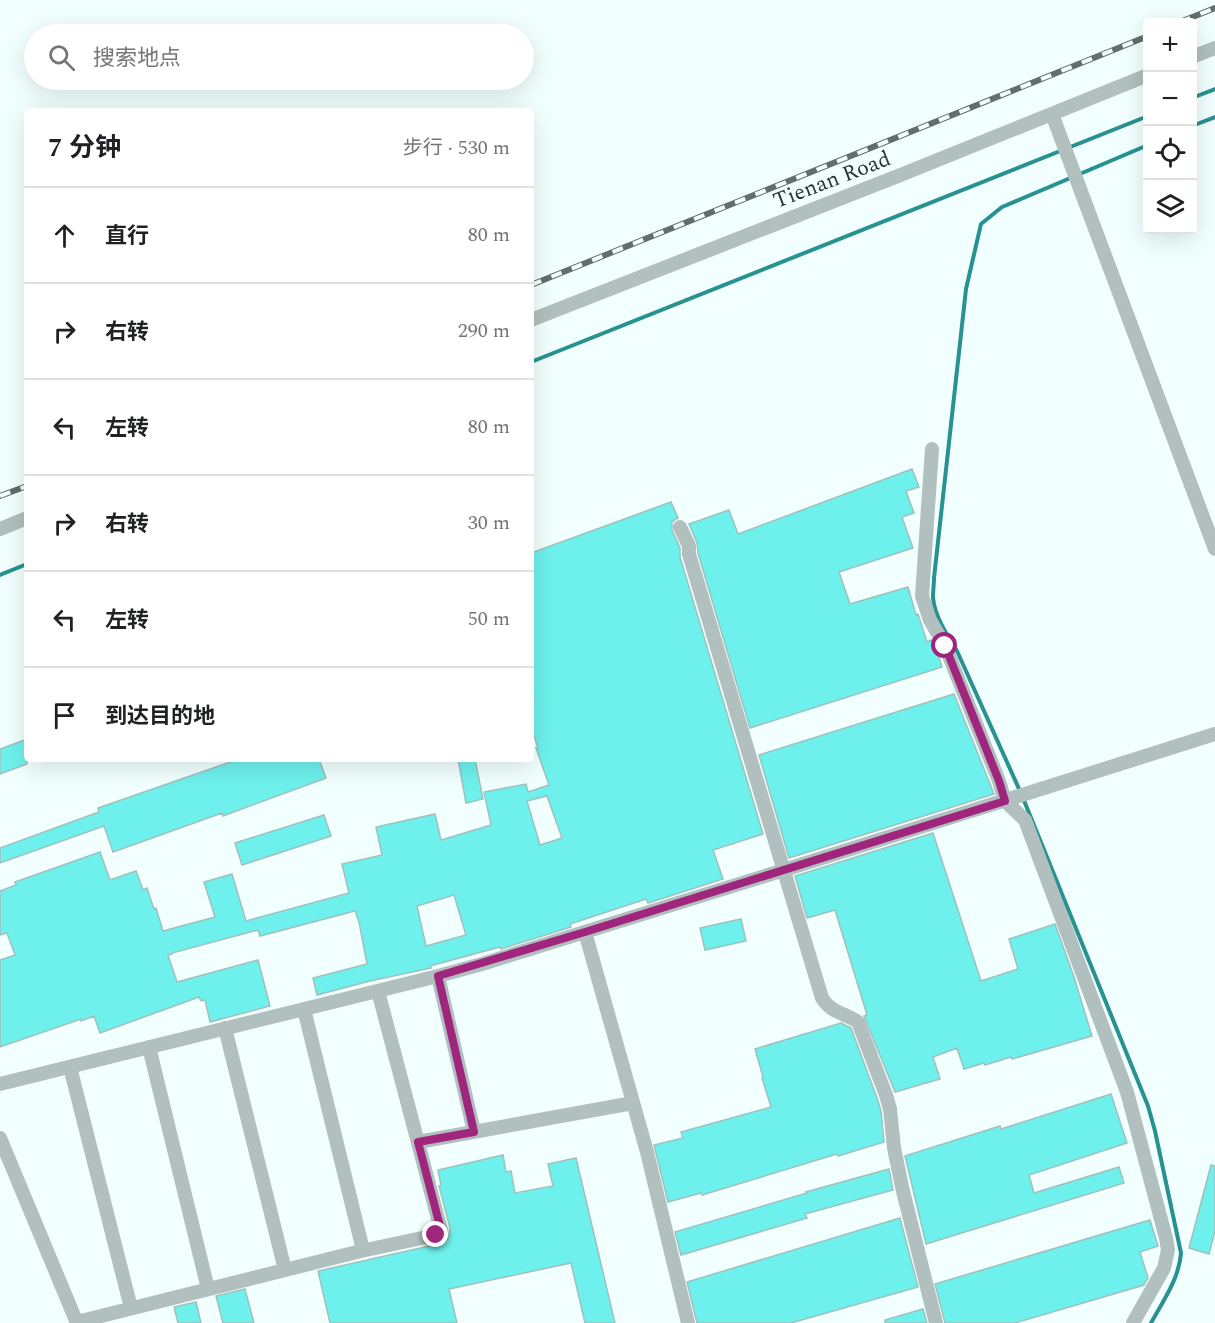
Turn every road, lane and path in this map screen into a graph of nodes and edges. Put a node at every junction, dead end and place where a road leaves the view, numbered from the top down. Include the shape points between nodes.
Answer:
1 (1215, 48) edge
2 (1197, 55) edge
3 (1143, 77) edge
4 (1052, 114) junction
5 (534, 319) edge
6 (932, 449) dead end
7 (24, 519) edge
8 (680, 527) dead end
9 (0, 529) edge
10 (1215, 549) edge
11 (1215, 734) edge
12 (1010, 799) junction
13 (784, 870) junction
14 (585, 932) junction
15 (438, 976) junction
16 (378, 990) junction
17 (304, 1009) junction
18 (225, 1028) junction
19 (149, 1047) junction
20 (70, 1067) junction
21 (0, 1084) edge
22 (633, 1103) junction
23 (474, 1132) junction
24 (0, 1138) edge
25 (418, 1142) junction
26 (363, 1250) junction
27 (285, 1270) junction
28 (208, 1289) junction
29 (131, 1308) junction
30 (77, 1322) edge
31 (688, 1323) edge
32 (936, 1323) edge
33 (1133, 1323) edge

1 - 2 street
3 - 4 street, Tienan Road
4 - 5 street, Tienan Road
4 - 10 street
6 - 12 street via 922,596
7 - 9 street
8 - 13 street via 689,546 688,555
11 - 12 street
12 - 13 street
12 - 33 street via 1025,820 1127,1092 1166,1238 1164,1268
13 - 14 street
13 - 32 street via 822,998 829,1008 858,1022 886,1095 902,1187
14 - 15 street
14 - 22 street
15 - 16 street
15 - 23 street
16 - 17 street
16 - 25 street
17 - 18 street
17 - 26 street
18 - 19 street
18 - 27 street
19 - 20 street
19 - 28 street
20 - 21 street
20 - 29 street
22 - 23 street
22 - 31 street
23 - 25 street
24 - 30 street
25 - 26 street via 441,1230 436,1235
26 - 27 street
27 - 28 street
28 - 29 street
29 - 30 street

